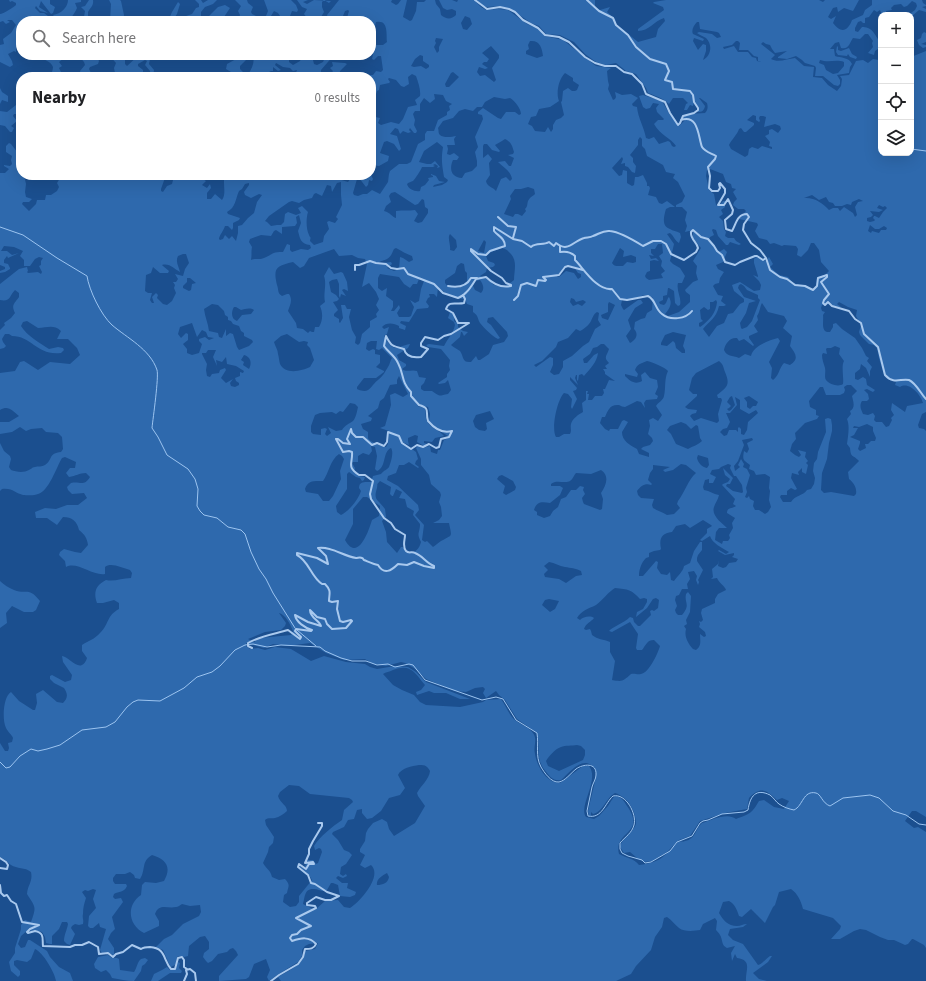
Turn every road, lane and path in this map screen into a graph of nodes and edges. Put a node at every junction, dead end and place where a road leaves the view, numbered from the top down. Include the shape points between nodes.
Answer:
1 (475, 0) edge
2 (587, 0) edge
3 (681, 120) junction
4 (498, 217) dead end
5 (513, 239) junction
6 (560, 246) junction
7 (766, 258) junction
8 (354, 270) dead end
9 (584, 270) junction
10 (482, 279) junction
11 (448, 286) dead end
12 (463, 295) junction
13 (514, 300) dead end
14 (692, 311) dead end
15 (926, 399) edge
16 (252, 648) dead end
17 (318, 823) dead end
18 (0, 858) edge
19 (0, 868) edge
20 (0, 885) edge
21 (187, 969) junction
22 (184, 981) edge
23 (196, 981) edge
24 (271, 981) edge

1 - 3 street via 486,9 502,7 512,11 545,35 569,42 585,57 596,63 616,66 632,74 642,84 646,94 665,102 677,124 680,124
2 - 3 street via 613,18 616,25 650,59 666,64 669,71 665,80 672,82 673,89 692,93 698,109 694,113 684,115
3 - 7 street via 686,119 698,128 703,148 716,156 708,167 709,187 710,191 716,191 720,189 721,184 725,192 718,205 724,205 728,199 733,208 733,213 725,220 726,229 732,231 739,218 744,214 749,215 743,225 744,230 751,243
4 - 5 street via 508,226 516,227
5 - 6 street via 531,246 549,242 554,246 556,243
5 - 10 street via 494,227 494,231 505,242 505,246 486,255 478,254 471,249 491,271 511,286 504,288 486,277
6 - 7 street via 570,246 582,238 609,231 643,246 653,241 662,241 673,256 685,260 698,248 691,236 693,230 708,239 727,263 735,265 755,256 763,260
6 - 9 street via 560,252 567,251 573,254
7 - 15 street via 770,270 795,285 814,289 818,278 827,275 821,282 829,294 823,303 825,305 828,302 852,314 861,323 864,334 878,347 887,378 914,383
8 - 12 street via 355,265 370,261 386,264 391,268 404,268 408,274 434,284 443,293 458,298
9 - 13 street via 568,266 559,275 543,277 545,281 538,280 536,286 527,283 522,285
9 - 14 street via 598,284 612,289 620,299 648,296 654,300 661,314 678,318 689,315
10 - 11 street via 471,278 468,284 458,288
10 - 12 street via 476,279
12 - 16 street via 463,304 451,303 446,309 454,313 458,323 469,323 438,340 425,337 421,346 428,350 422,357 407,355 404,349 394,347 386,336 384,346 399,364 405,386 411,392 411,396 419,405 426,408 428,421 441,432 452,431 448,437 441,439 439,447 436,448 429,444 422,447 417,445 411,449 402,443 400,436 388,432 384,446 377,443 372,445 363,437 356,437 351,429 346,439 350,444 336,439 343,452 352,452 352,470 373,481 371,497 384,518 405,535 403,544 406,551 416,553 434,568 414,562 398,564 391,570 383,571 378,565 361,557 348,556 329,548 318,548 326,556 328,564 297,553 318,582 327,585 331,594 329,601 338,601 340,621 352,621 346,628 332,629 325,619 310,610 321,626 296,615 298,621 312,631 296,629 301,636 300,639 288,630 262,636 248,643
17 - 24 street via 322,823 322,826 304,863 314,864 309,864 306,869 299,864 298,866 308,875 311,883 338,898 323,900 318,897 307,903 316,908 296,918 311,926 292,935 290,940 307,938 316,946 305,949 300,962
18 - 19 street via 8,865 7,869
20 - 21 street via 1,894 7,895 16,904 22,922 39,925 27,932 40,933 43,937 43,946 70,947 89,942 98,947 99,954 113,957 132,945 141,949 153,947 160,949 171,970 175,969 178,958 182,957
21 - 22 street
21 - 23 street via 194,971

